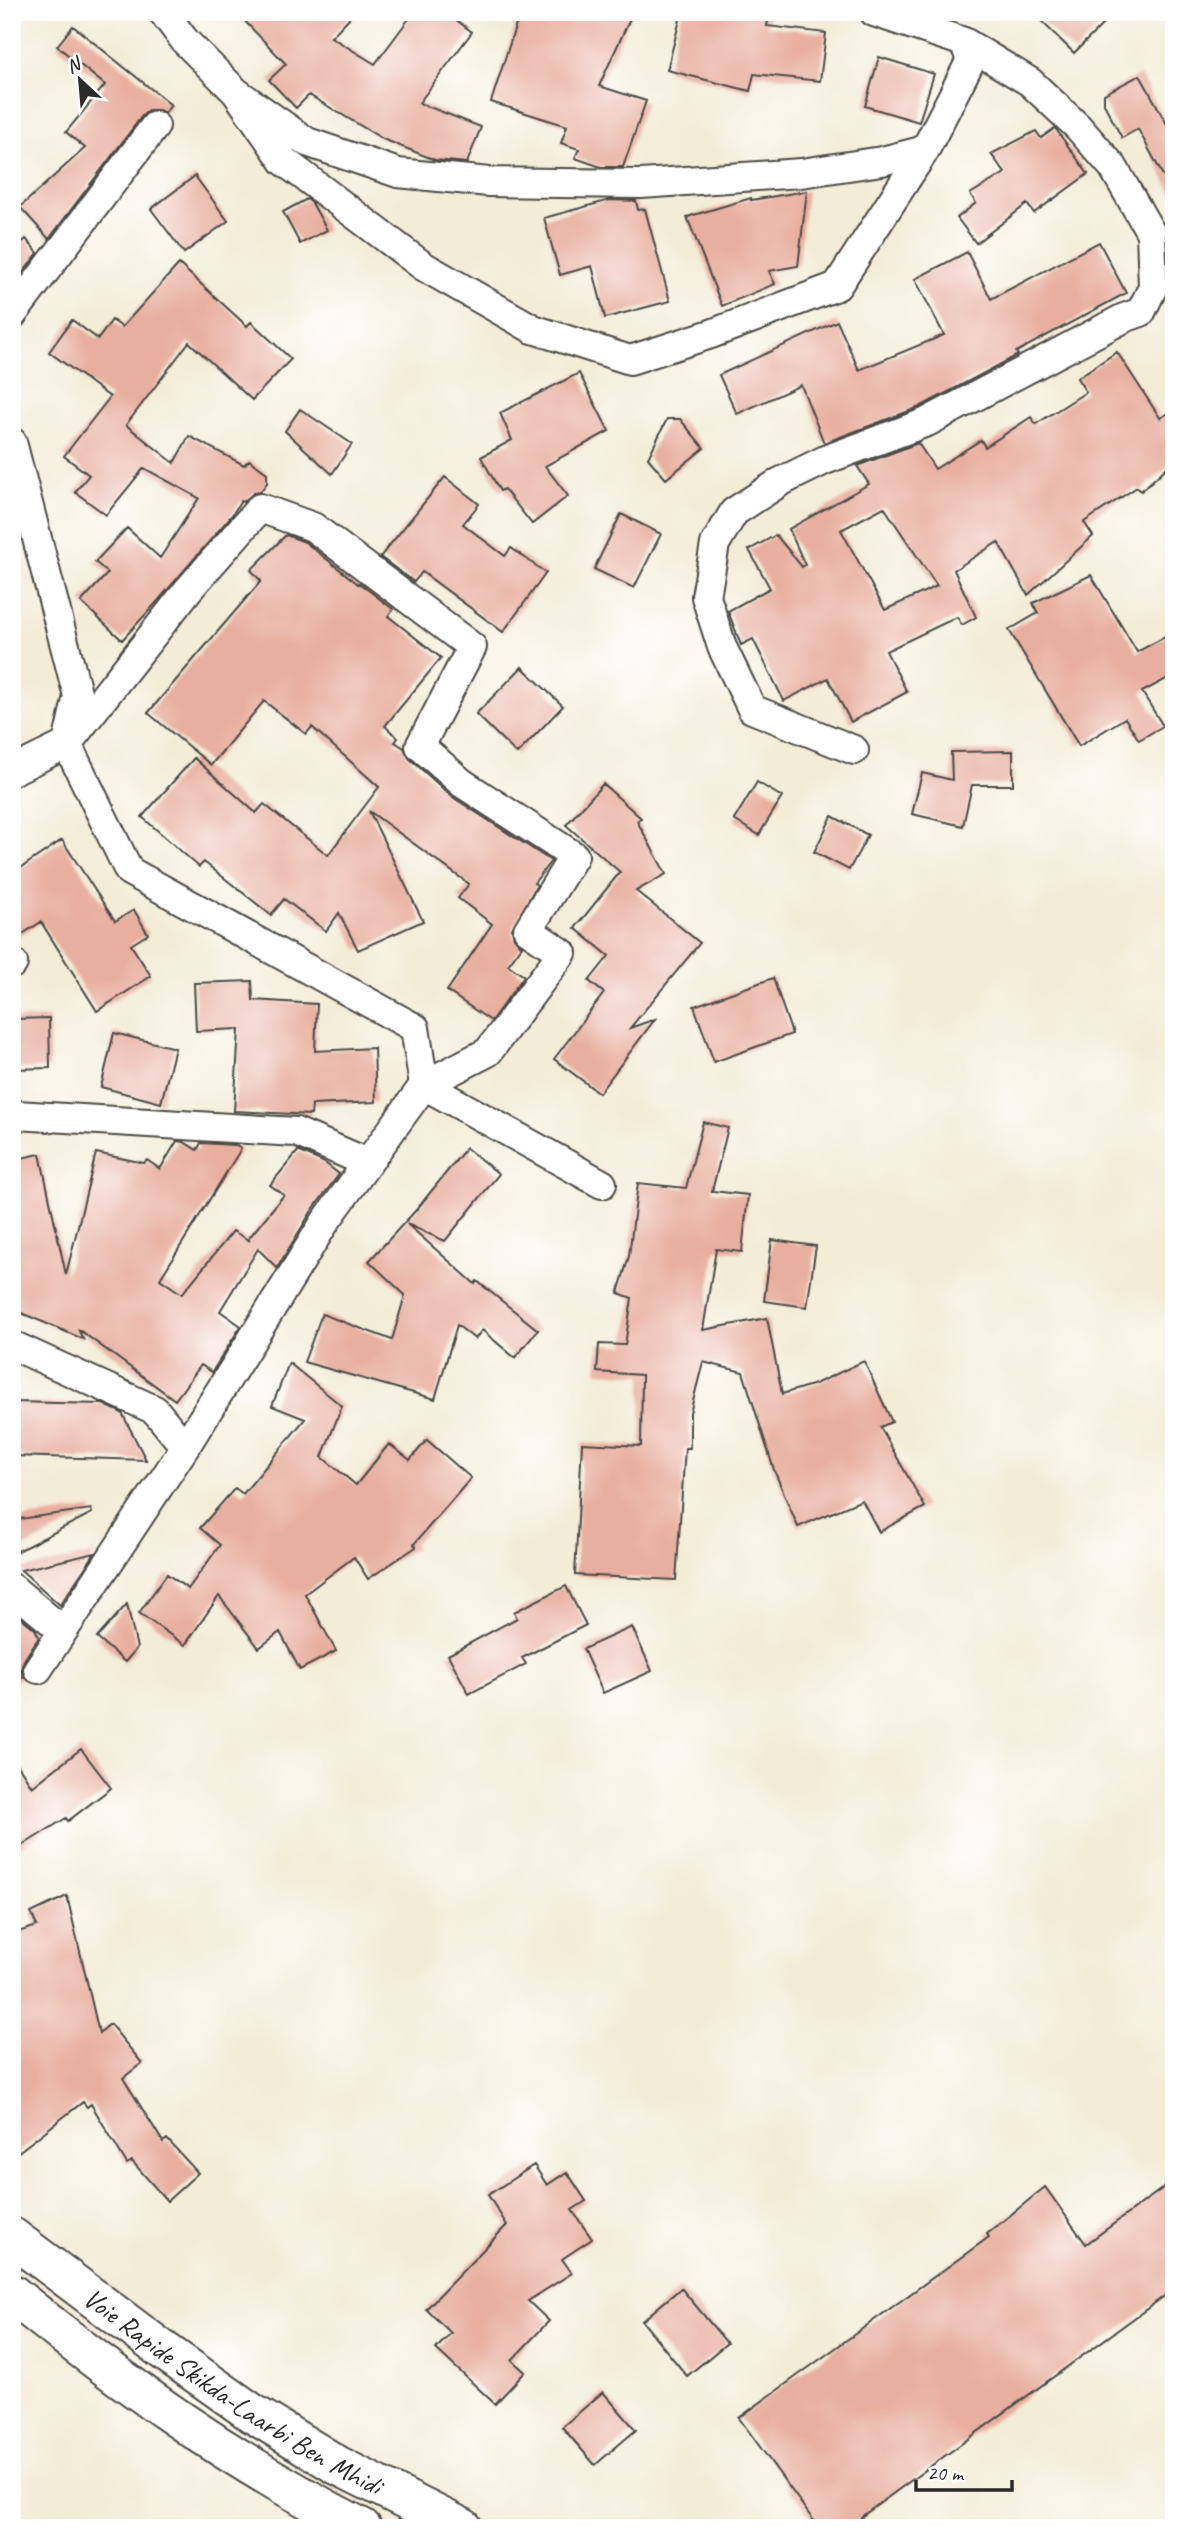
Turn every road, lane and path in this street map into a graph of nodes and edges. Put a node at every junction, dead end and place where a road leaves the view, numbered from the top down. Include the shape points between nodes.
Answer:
1 (163, 12) edge
2 (874, 12) edge
3 (964, 41) junction
4 (236, 92) junction
5 (155, 126) dead end
6 (925, 150) junction
7 (12, 315) edge
8 (12, 442) edge
9 (67, 744) junction
10 (854, 750) dead end
11 (12, 771) edge
12 (424, 1085) junction
13 (16, 1115) dead end
14 (368, 1163) junction
15 (602, 1184) dead end
16 (12, 1345) edge
17 (185, 1447) junction
18 (12, 1588) edge
19 (63, 1631) junction
20 (38, 1669) dead end
21 (12, 2237) edge
22 (12, 2294) edge
23 (362, 2528) edge
24 (463, 2528) edge

1 - 4 street
2 - 3 street
3 - 6 street via 971,60
3 - 10 street via 1030,82 1113,167 1151,233 1153,287 1141,312 927,422 780,482 734,512 715,544 706,597 722,647 752,709
4 - 6 street via 307,142 398,173 489,182 641,184 801,173
4 - 6 street via 284,161 423,266 533,329 630,360 837,286
5 - 7 street
8 - 9 street via 78,696
9 - 11 street
9 - 12 street via 129,871 415,1028
9 - 12 street via 188,590 260,508 313,527 472,647 420,746 462,783 574,856 528,930 562,953 488,1052
12 - 14 street
12 - 15 street
13 - 14 street via 296,1132
14 - 17 street via 325,1222
16 - 17 street via 155,1410
17 - 19 street
18 - 19 street
19 - 20 street
21 - 24 highway, Voie Rapide Skikda-Laarbi Ben Mhidi via 252,2413 337,2465
22 - 23 highway, Voie Rapide Skikda-Laarbi Ben Mhidi via 144,2397 278,2482

